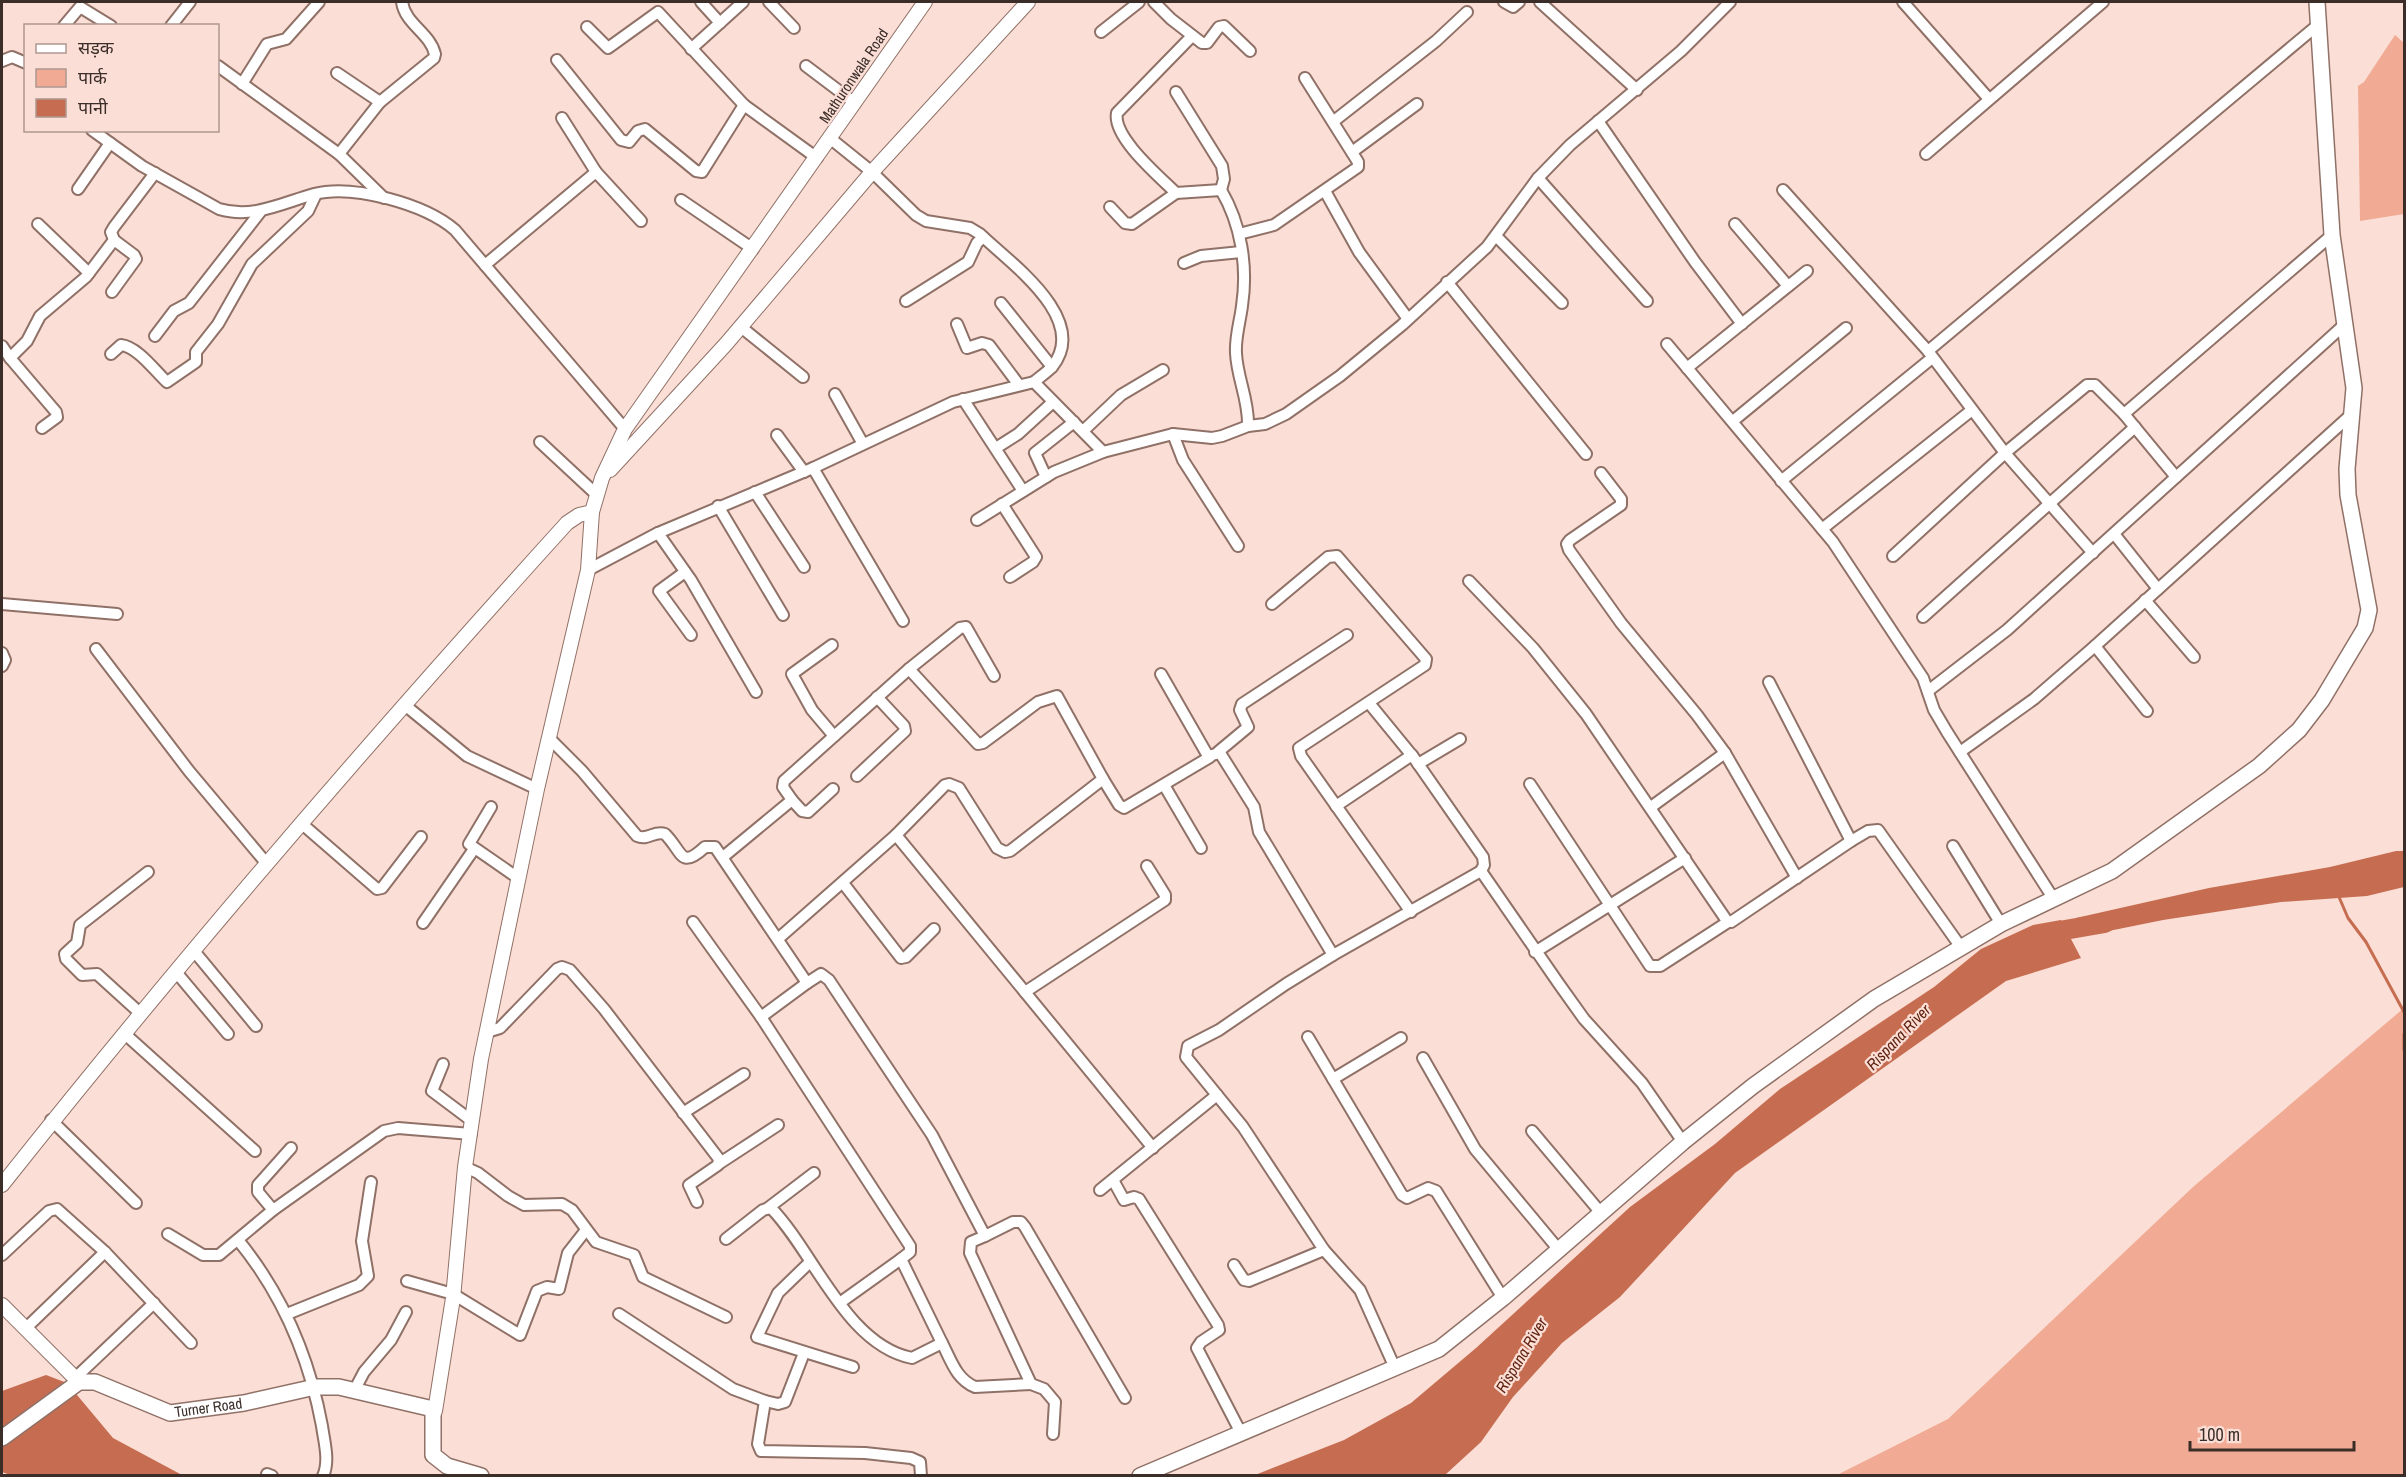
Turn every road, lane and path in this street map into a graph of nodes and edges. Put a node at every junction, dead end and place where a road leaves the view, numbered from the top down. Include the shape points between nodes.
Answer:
1 (190, 2) edge
2 (319, 2) edge
3 (402, 2) edge
4 (701, 2) edge
5 (743, 2) edge
6 (769, 2) edge
7 (925, 2) edge
8 (1028, 2) edge
9 (1138, 2) edge
10 (1154, 2) edge
11 (1504, 2) edge
12 (1519, 2) edge
13 (1540, 2) edge
14 (1730, 2) edge
15 (1903, 2) edge
16 (2103, 2) edge
17 (2317, 2) edge
18 (75, 4) edge
19 (1467, 12) dead end
20 (720, 23) junction
21 (65, 24) edge
22 (108, 24) edge
23 (173, 24) edge
24 (2319, 24) junction
25 (587, 27) dead end
26 (794, 28) dead end
27 (1101, 32) dead end
28 (1192, 36) junction
29 (691, 49) junction
30 (1250, 51) dead end
31 (557, 60) dead end
32 (2, 61) edge
33 (24, 62) edge
34 (806, 66) dead end
35 (219, 67) edge
36 (338, 73) dead end
37 (1305, 78) dead end
38 (242, 84) junction
39 (1637, 90) junction
40 (1176, 92) dead end
41 (1989, 99) junction
42 (380, 102) junction
43 (855, 103) junction
44 (1417, 104) dead end
45 (744, 105) junction
46 (562, 118) dead end
47 (1334, 121) junction
48 (1598, 121) junction
49 (109, 138) edge
50 (831, 139) junction
51 (1352, 152) junction
52 (339, 154) junction
53 (1926, 154) dead end
54 (817, 158) junction
55 (596, 172) junction
56 (872, 172) junction
57 (155, 173) junction
58 (1538, 178) junction
59 (78, 189) dead end
60 (1221, 190) junction
61 (1783, 190) dead end
62 (1325, 191) junction
63 (1176, 193) junction
64 (316, 194) junction
65 (384, 198) junction
66 (681, 200) dead end
67 (1110, 207) dead end
68 (261, 211) junction
69 (641, 221) dead end
70 (38, 224) dead end
71 (1736, 224) dead end
72 (1239, 234) junction
73 (2332, 235) junction
74 (1496, 236) junction
75 (983, 237) junction
76 (114, 240) junction
77 (753, 249) junction
78 (1241, 252) junction
79 (1184, 263) dead end
80 (485, 265) junction
81 (1807, 271) dead end
82 (89, 273) junction
83 (1447, 282) junction
84 (1788, 286) junction
85 (112, 292) dead end
86 (906, 301) dead end
87 (1647, 301) dead end
88 (1001, 303) dead end
89 (1562, 303) dead end
90 (1408, 319) junction
91 (957, 324) dead end
92 (1742, 324) junction
93 (2343, 326) junction
94 (741, 327) junction
95 (1846, 328) dead end
96 (155, 336) dead end
97 (1667, 344) dead end
98 (2, 346) edge
99 (111, 354) dead end
100 (1930, 354) junction
101 (10, 358) junction
102 (1052, 366) junction
103 (1687, 368) junction
104 (1163, 370) dead end
105 (803, 377) dead end
106 (1034, 382) junction
107 (1019, 385) junction
108 (835, 394) dead end
109 (963, 399) junction
110 (1053, 402) junction
111 (1972, 410) junction
112 (2353, 413) junction
113 (2124, 414) junction
114 (1733, 421) junction
115 (1074, 422) junction
116 (1248, 426) junction
117 (2135, 427) junction
118 (42, 428) dead end
119 (625, 429) junction
120 (1083, 431) junction
121 (1173, 434) junction
122 (777, 435) dead end
123 (540, 442) dead end
124 (863, 444) junction
125 (996, 448) junction
126 (1103, 452) junction
127 (2005, 453) junction
128 (1586, 454) dead end
129 (808, 470) junction
130 (1601, 473) dead end
131 (1046, 477) junction
132 (2176, 477) junction
133 (602, 478) junction
134 (1782, 481) junction
135 (1023, 491) junction
136 (755, 492) junction
137 (597, 495) junction
138 (1002, 504) junction
139 (2049, 504) junction
140 (718, 506) junction
141 (592, 512) junction
142 (977, 520) dead end
143 (1822, 529) junction
144 (658, 533) junction
145 (2115, 534) junction
146 (1238, 546) dead end
147 (2093, 553) junction
148 (1893, 556) dead end
149 (804, 567) dead end
150 (588, 570) junction
151 (685, 572) junction
152 (1010, 577) dead end
153 (1469, 581) dead end
154 (2158, 589) junction
155 (2145, 600) junction
156 (2, 604) edge
157 (1272, 604) dead end
158 (117, 614) dead end
159 (783, 615) dead end
160 (1923, 617) dead end
161 (903, 621) dead end
162 (1347, 634) dead end
163 (691, 635) dead end
164 (832, 645) dead end
165 (2094, 646) junction
166 (96, 649) dead end
167 (2, 653) edge
168 (2194, 657) dead end
169 (2, 666) edge
170 (909, 669) junction
171 (1161, 674) dead end
172 (994, 676) dead end
173 (1769, 682) dead end
174 (1928, 691) junction
175 (756, 692) dead end
176 (877, 697) junction
177 (1369, 703) junction
178 (406, 706) junction
179 (2147, 711) dead end
180 (834, 736) junction
181 (550, 739) junction
182 (1460, 739) dead end
183 (1960, 752) junction
184 (1725, 753) junction
185 (1214, 755) junction
186 (1415, 760) junction
187 (857, 776) dead end
188 (1104, 779) junction
189 (1530, 784) dead end
190 (1164, 785) junction
191 (537, 789) junction
192 (833, 789) dead end
193 (792, 800) junction
194 (1336, 806) junction
195 (491, 807) dead end
196 (1651, 807) junction
197 (301, 823) junction
198 (896, 835) junction
199 (421, 837) dead end
200 (1851, 841) junction
201 (1953, 846) dead end
202 (1201, 848) dead end
203 (474, 849) junction
204 (723, 857) junction
205 (1685, 858) junction
206 (267, 864) junction
207 (1147, 867) dead end
208 (1481, 871) junction
209 (148, 872) dead end
210 (518, 878) junction
211 (1797, 878) junction
212 (843, 883) junction
213 (2053, 898) junction
214 (1610, 905) junction
215 (1411, 912) junction
216 (693, 922) dead end
217 (1728, 922) junction
218 (423, 923) dead end
219 (2001, 924) junction
220 (934, 929) dead end
221 (779, 938) junction
222 (1960, 946) junction
223 (194, 951) junction
224 (1535, 952) junction
225 (1333, 955) junction
226 (176, 972) junction
227 (807, 983) junction
228 (1025, 992) junction
229 (141, 1014) junction
230 (761, 1017) junction
231 (256, 1026) dead end
232 (487, 1032) junction
233 (125, 1034) junction
234 (228, 1034) dead end
235 (1308, 1037) dead end
236 (1401, 1038) dead end
237 (1423, 1058) dead end
238 (443, 1064) dead end
239 (744, 1074) dead end
240 (1333, 1079) junction
241 (1217, 1095) junction
242 (683, 1113) junction
243 (51, 1120) junction
244 (778, 1125) dead end
245 (471, 1127) junction
246 (1532, 1131) dead end
247 (1683, 1142) junction
248 (291, 1148) dead end
249 (1153, 1148) junction
250 (255, 1151) dead end
251 (720, 1163) junction
252 (465, 1167) junction
253 (814, 1173) dead end
254 (1113, 1180) junction
255 (371, 1182) dead end
256 (2, 1185) edge
257 (1101, 1190) dead end
258 (697, 1202) dead end
259 (136, 1203) dead end
260 (768, 1208) junction
261 (273, 1210) junction
262 (1601, 1213) junction
263 (586, 1230) junction
264 (168, 1234) dead end
265 (985, 1236) junction
266 (726, 1239) dead end
267 (238, 1240) junction
268 (1324, 1250) junction
269 (1559, 1250) junction
270 (105, 1252) junction
271 (2, 1255) edge
272 (901, 1259) junction
273 (810, 1262) junction
274 (1234, 1265) dead end
275 (407, 1281) dead end
276 (453, 1294) junction
277 (1503, 1298) junction
278 (841, 1302) junction
279 (154, 1303) junction
280 (2, 1305) edge
281 (406, 1312) dead end
282 (287, 1314) junction
283 (619, 1314) dead end
284 (726, 1317) dead end
285 (25, 1329) junction
286 (191, 1343) dead end
287 (942, 1343) junction
288 (804, 1353) junction
289 (853, 1367) dead end
290 (1395, 1368) junction
291 (76, 1381) junction
292 (1032, 1384) junction
293 (315, 1387) junction
294 (354, 1391) junction
295 (1125, 1398) dead end
296 (765, 1401) junction
297 (435, 1411) junction
298 (1241, 1433) junction
299 (1053, 1434) dead end
300 (2, 1438) edge
301 (324, 1476) edge
302 (481, 1476) edge
303 (921, 1476) edge
304 (1140, 1476) edge

1 - 23 street
2 - 38 street via 286,39 267,44
3 - 42 street via 435,54
4 - 20 street
5 - 20 street
6 - 26 street
7 - 43 street, Mathuronwala Road
8 - 56 street
9 - 27 street
10 - 28 street
11 - 12 street via 1513,7
13 - 39 street
14 - 39 street
15 - 41 street
16 - 41 street
17 - 24 main road
18 - 21 street
18 - 22 street
19 - 47 street
20 - 29 street
24 - 73 main road
24 - 100 street
25 - 29 street via 609,48 658,12
28 - 30 street via 1206,45 1224,26
28 - 63 street via 1144,83 1116,119 1135,151
29 - 45 street
31 - 45 street via 621,140 629,142 642,129 649,130 699,173
32 - 33 street via 12,57
34 - 43 street
35 - 38 street
36 - 42 street
37 - 47 street
38 - 52 street
39 - 48 street
40 - 60 street via 1222,166
41 - 53 street
42 - 52 street
43 - 50 street, Mathuronwala Road
44 - 51 street
45 - 54 street
46 - 55 street
47 - 51 street
48 - 58 street
48 - 92 street
49 - 57 street
49 - 59 street
50 - 54 street, Mathuronwala Road
50 - 56 street
51 - 62 street via 1358,167
52 - 65 street
54 - 77 street, Mathuronwala Road
55 - 69 street
55 - 80 street
56 - 75 street via 926,221 970,228
56 - 94 street
57 - 68 street via 219,209 233,213
57 - 76 street via 114,227
58 - 74 street
58 - 87 street
60 - 63 street
60 - 72 street via 1234,212
61 - 100 street
62 - 72 street via 1274,225
62 - 90 street via 1359,252
63 - 67 street via 1132,224 1125,223
64 - 65 street
64 - 68 street
64 - 99 street via 308,211 252,264 218,324 197,351 196,362 167,382 128,346 121,345
65 - 80 street via 444,221
66 - 77 street
68 - 96 street via 189,303 174,311
70 - 82 street
71 - 84 street
72 - 78 street
73 - 93 main road
73 - 113 street
74 - 83 street
74 - 89 street
75 - 86 street via 968,262
75 - 102 street via 1046,297 1056,312 1061,341
76 - 82 street
76 - 85 street via 136,259
77 - 119 street, Mathuronwala Road
78 - 79 street via 1201,256
78 - 116 street via 1242,306 1235,349
80 - 119 street
81 - 84 street
82 - 101 street via 40,316 27,341
83 - 90 street
83 - 128 street
84 - 92 street
88 - 102 street
90 - 116 street via 1340,376 1286,414 1265,424
91 - 107 street via 967,348 989,345
92 - 103 street
93 - 112 main road via 2354,388
93 - 132 street
94 - 105 street
94 - 133 street
95 - 114 street
97 - 103 street
98 - 101 street
100 - 111 street
100 - 134 street
101 - 118 street via 56,412 57,417
102 - 106 street
103 - 114 street
104 - 120 street via 1121,395
106 - 107 street
106 - 110 street
107 - 109 street
108 - 124 street
109 - 124 street
109 - 125 street
110 - 115 street
110 - 125 street
111 - 127 street
111 - 143 street
112 - 154 street
112 - 213 main road via 2348,495 2369,610 2365,628 2322,700 2299,730 2259,766 2112,871
113 - 117 street
113 - 127 street via 2103,391 2089,385
114 - 134 street
115 - 120 street
115 - 131 street via 1035,453
116 - 121 street via 1212,438
117 - 132 street
117 - 139 street
119 - 133 street, Mathuronwala Road
120 - 126 street
121 - 126 street
121 - 146 street via 1183,460
122 - 129 street
123 - 137 street
124 - 129 street
125 - 135 street
126 - 131 street
127 - 139 street
127 - 148 street
129 - 136 street
129 - 161 street
130 - 184 street via 1621,499 1621,505 1570,540 1567,547 1621,623
131 - 135 street
132 - 145 street
133 - 137 street, Mathuronwala Road
134 - 143 street
135 - 138 street
136 - 140 street
136 - 149 street
137 - 141 street, Mathuronwala Road
138 - 142 street
138 - 152 street via 1036,557
139 - 147 street
139 - 160 street
140 - 144 street
140 - 159 street
141 - 150 street, Mathuronwala Road
141 - 178 street via 567,523
143 - 174 street via 1880,610
144 - 150 street
144 - 151 street
145 - 147 street
145 - 154 street
147 - 174 street via 2007,630
150 - 181 street, Mathuronwala Road
151 - 163 street via 659,591
151 - 175 street
153 - 196 street via 1552,670
154 - 155 street
155 - 165 street
155 - 168 street
156 - 158 street
157 - 177 street via 1328,557 1341,558 1426,660 1425,665
162 - 185 street via 1242,704 1240,710 1248,727
164 - 180 street via 792,674 812,710
165 - 179 street
165 - 183 street via 2034,699
166 - 206 street via 189,771
167 - 169 street
170 - 172 street via 963,626
170 - 176 street
170 - 188 street via 978,744 1038,702 1057,696
171 - 185 street
173 - 200 street
174 - 183 street via 1934,710
176 - 180 street
176 - 187 street via 905,731
177 - 186 street
177 - 194 street via 1299,748
178 - 191 street via 466,756
178 - 197 street
180 - 193 street via 784,781 783,787
181 - 191 street, Mathuronwala Road
181 - 204 street via 637,836 665,834 688,859 711,845
182 - 186 street
183 - 213 street
184 - 196 street
184 - 211 street
185 - 190 street
185 - 225 street via 1254,807 1259,832
186 - 194 street
186 - 208 street via 1483,857
188 - 190 street via 1124,808
188 - 198 street via 1010,851 997,848 959,788 950,783
189 - 214 street
190 - 202 street
191 - 210 street, Mathuronwala Road
192 - 193 street via 808,812
193 - 204 street
194 - 215 street
195 - 203 street via 469,841
196 - 205 street
197 - 199 street via 377,889 382,888
197 - 206 street
198 - 212 street
198 - 228 street
200 - 211 street
200 - 222 street via 1874,830 1882,834
201 - 219 street
203 - 210 street
203 - 218 street
204 - 221 street
205 - 214 street
205 - 217 street
206 - 223 street
207 - 228 street via 1166,895 1165,900
208 - 215 street
208 - 224 street
209 - 229 street via 80,925 77,943 65,954 82,975 96,975
210 - 232 street, Mathuronwala Road
211 - 217 street
212 - 220 street via 901,958
212 - 221 street
213 - 219 main road
214 - 217 street via 1652,967 1660,966
214 - 224 street
215 - 225 street
216 - 230 street
219 - 222 main road
221 - 227 street
222 - 247 main road via 1874,999
223 - 226 street
223 - 231 street
224 - 247 street via 1584,1019 1642,1083
225 - 241 street via 1188,1046 1186,1057
226 - 229 street
226 - 234 street
227 - 230 street
227 - 265 street via 822,974 829,980 932,1135
228 - 249 street
229 - 233 street
230 - 272 street via 910,1246 910,1252
232 - 242 street via 500,1028 557,969 567,968 604,1009
232 - 245 street, Mathuronwala Road
233 - 243 street
233 - 250 street
235 - 240 street
236 - 240 street
237 - 269 street via 1475,1149
238 - 245 street via 432,1091
239 - 242 street
240 - 277 street via 1402,1195 1407,1198 1428,1188 1436,1191
241 - 249 street
241 - 268 street via 1268,1161
242 - 251 street
243 - 256 street
243 - 259 street
244 - 251 street
245 - 252 street, Mathuronwala Road
245 - 261 street via 384,1131
246 - 262 street
247 - 262 main road
248 - 261 street via 258,1185 258,1192
249 - 254 street
251 - 258 street via 689,1185
252 - 263 street via 525,1204 562,1204 572,1210
252 - 276 street, Mathuronwala Road
253 - 260 street
254 - 257 street
254 - 298 street via 1124,1200 1139,1199 1218,1325 1218,1330 1197,1348
255 - 282 street via 362,1241 368,1275 359,1285
260 - 266 street
260 - 273 street
261 - 267 street
262 - 269 main road
263 - 276 street via 568,1253 559,1288 537,1291 520,1335
263 - 284 street via 596,1242 634,1255 639,1272 649,1281
264 - 267 street via 192,1250 212,1257 226,1252
265 - 292 street via 971,1242 970,1253
265 - 295 street via 1021,1222
267 - 282 street via 269,1280
268 - 274 street via 1249,1281
268 - 290 street via 1360,1290
269 - 277 main road
270 - 271 street via 53,1208
270 - 279 street
270 - 285 street
272 - 278 street
272 - 287 street
273 - 278 street
273 - 288 street via 778,1293 758,1337
275 - 276 street
276 - 297 street, Mathuronwala Road
277 - 290 main road via 1439,1349
278 - 287 street via 868,1336 905,1356 919,1356
279 - 286 street
279 - 291 street
280 - 285 street
281 - 294 street via 392,1340 364,1372
282 - 293 street
283 - 296 street via 733,1389
285 - 291 street
287 - 292 street via 967,1384
288 - 289 street
288 - 296 street via 785,1402
290 - 298 main road
291 - 293 main road, Turner Road via 95,1382 170,1413 244,1403
291 - 300 main road
292 - 299 street via 1044,1389 1055,1402
293 - 294 main road, Turner Road
293 - 301 street via 324,1438
294 - 297 main road, Turner Road
296 - 303 street via 758,1444 761,1451 911,1458 920,1462
297 - 302 main road via 433,1455 447,1466
298 - 304 main road

